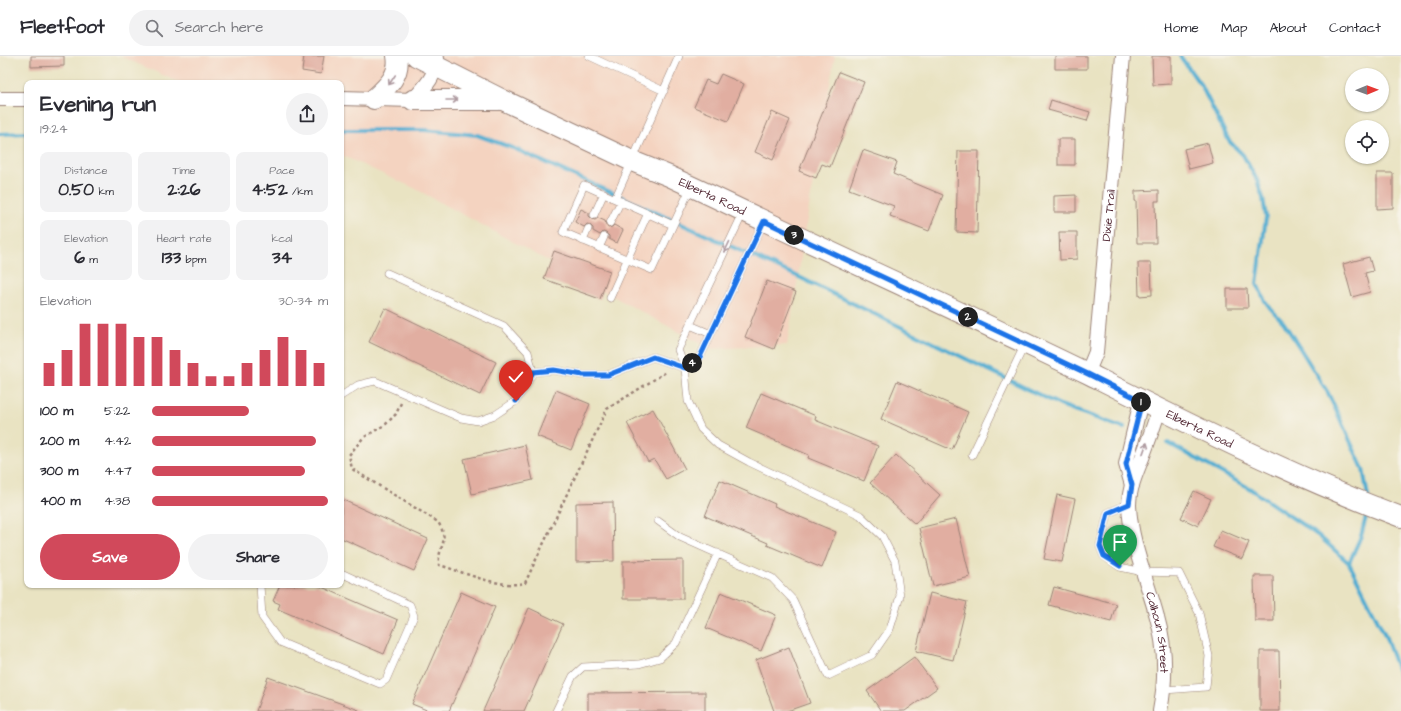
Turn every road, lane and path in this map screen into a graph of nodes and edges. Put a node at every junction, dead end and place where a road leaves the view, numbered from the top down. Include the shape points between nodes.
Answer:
1 (397, 56) edge
2 (416, 56) edge
3 (589, 56) edge
4 (679, 56) edge
5 (1123, 56) edge
6 (437, 61) edge
7 (664, 91) junction
8 (344, 98) edge
9 (0, 99) edge
10 (24, 99) edge
11 (374, 99) junction
12 (413, 100) junction
13 (503, 100) junction
14 (632, 161) junction
15 (691, 186) junction
16 (604, 193) junction
17 (618, 200) junction
18 (744, 211) junction
19 (648, 214) junction
20 (594, 215) dead end
21 (764, 221) junction
22 (610, 223) dead end
23 (673, 225) junction
24 (588, 229) dead end
25 (604, 237) dead end
26 (583, 241) junction
27 (599, 248) junction
28 (627, 260) junction
29 (387, 273) dead end
30 (610, 298) dead end
31 (690, 325) junction
32 (711, 334) junction
33 (1025, 344) junction
34 (676, 365) junction
35 (685, 368) junction
36 (533, 372) junction
37 (1088, 374) junction
38 (344, 394) edge
39 (404, 394) junction
40 (1142, 401) junction
41 (1159, 410) junction
42 (972, 455) dead end
43 (1132, 485) junction
44 (1129, 504) junction
45 (1401, 517) edge
46 (658, 521) dead end
47 (718, 553) junction
48 (1143, 572) junction
49 (344, 574) edge
50 (260, 588) edge
51 (1164, 690) junction
52 (556, 711) edge
53 (1160, 711) edge

1 -> 11 street via 396,74 391,84
2 - 6 street, Elberta Road
3 - 7 lane
4 - 7 lane
5 - 37 street, Dixie Trail via 1096,352
6 - 12 street via 426,86
6 - 13 street, Elberta Road
7 - 14 lane
8 - 11 street
9 - 10 street
11 - 12 street
12 -> 13 street
13 - 14 street, Elberta Road
14 - 15 street, Elberta Road
14 - 17 lane
15 - 18 street, Elberta Road
15 - 23 lane
16 - 17 lane
16 - 20 lane
16 - 26 lane via 584,185 563,232
17 - 19 lane
17 - 22 lane
18 - 21 street, Elberta Road
18 -> 31 lane
19 - 23 lane
19 - 28 lane
21 - 32 lane
21 - 33 street, Elberta Road
23 - 28 lane via 652,270
24 - 26 lane
25 - 27 lane
26 - 27 lane
27 - 28 lane
28 - 30 lane
29 - 36 lane via 504,326 528,352
31 - 32 lane
31 - 35 lane via 678,350
32 - 35 lane via 700,357
33 - 37 street, Elberta Road
33 - 42 lane
34 - 35 lane
34 - 36 lane via 653,357 608,375 583,375 554,370
34 - 39 path via 607,409 525,583 518,584 504,585 439,565 438,556 444,544 444,531 438,522 352,469 349,455 363,438 386,424 396,414
35 - 47 lane via 688,401 701,429 718,446 860,515 882,536 895,561 900,596 890,629 872,655 828,676 793,600 772,578
36 - 39 lane via 516,401 495,415 478,421 461,418
37 - 40 street, Elberta Road
38 - 39 lane via 358,385 375,381
40 - 41 street, Elberta Road
40 - 43 street, Calhoun Street via 1126,464
43 -> 41 street, Calhoun Street
41 - 45 street, Elberta Road via 1367,505
43 - 44 street, Calhoun Street
44 - 48 street, Calhoun Street via 1131,524
44 - 48 lane via 1108,513 1100,546 1104,556 1120,566
46 - 47 lane via 680,537
47 - 52 lane via 676,643 660,658 639,664 583,667 573,676
48 - 51 street, Calhoun Street via 1158,618 1164,656
48 - 51 lane via 1178,573 1199,613 1209,656 1206,687
49 - 50 lane via 410,605 414,616 386,680 380,684 280,642 262,617
51 - 53 street, Calhoun Street

